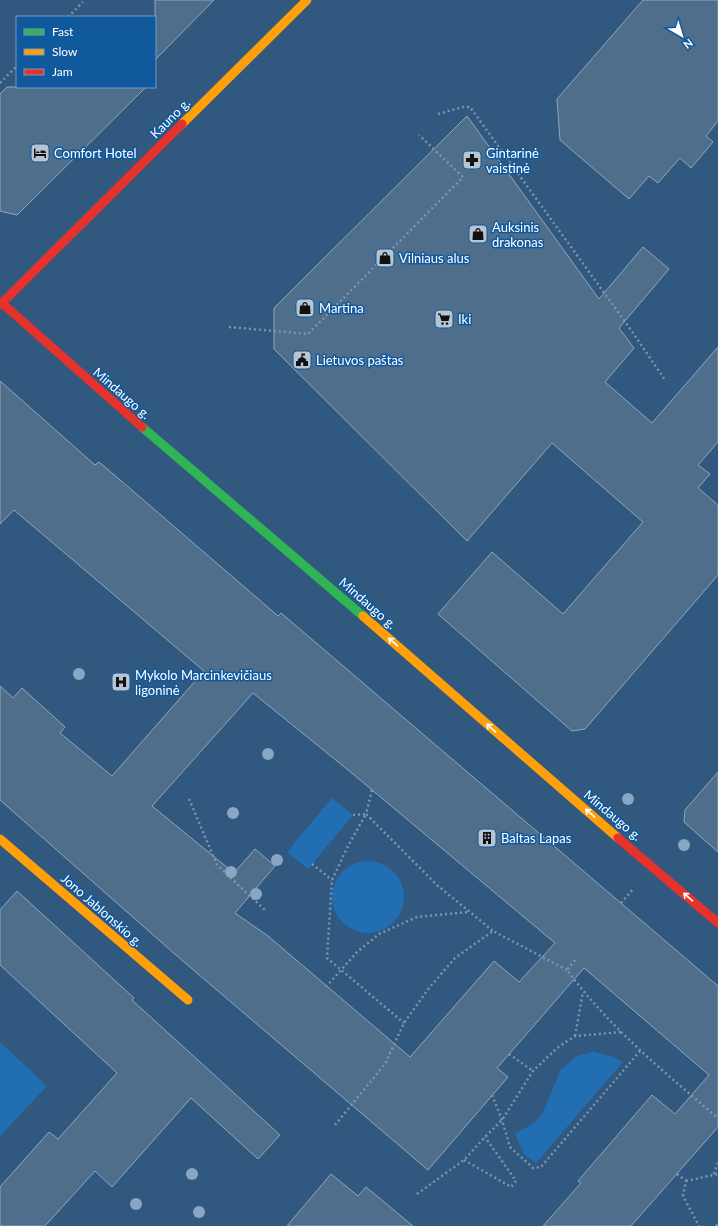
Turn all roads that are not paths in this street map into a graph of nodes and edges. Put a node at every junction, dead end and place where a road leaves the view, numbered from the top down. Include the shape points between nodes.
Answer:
1 (307, 0) edge
2 (1, 304) edge
3 (0, 839) edge
4 (718, 923) edge
5 (188, 1000) dead end

1 - 2 main road, Kauno g.
4 -> 2 main road, Mindaugo g.
3 - 5 main road, Jono Jablonskio g.

